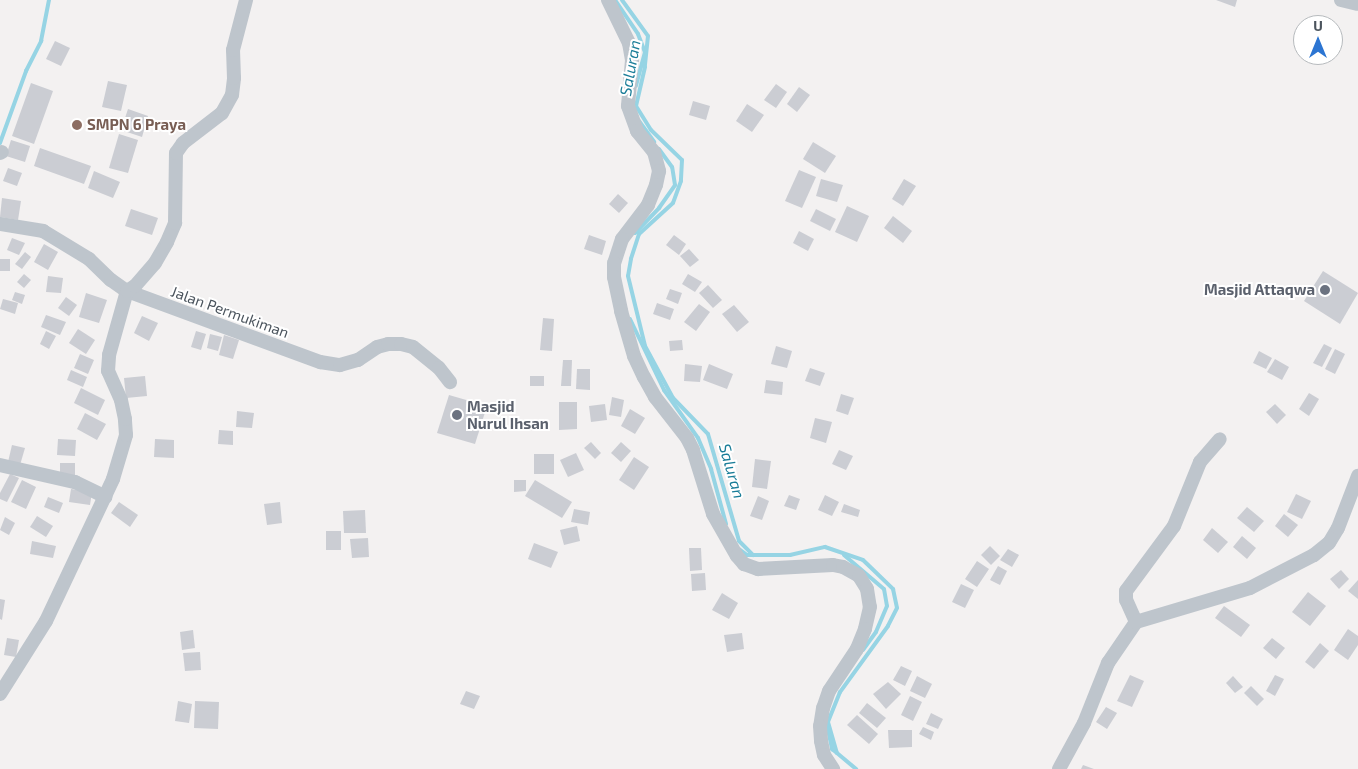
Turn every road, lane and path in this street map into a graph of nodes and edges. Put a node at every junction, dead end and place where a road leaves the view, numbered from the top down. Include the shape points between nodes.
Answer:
1 (246, 0) edge
2 (608, 0) edge
3 (1341, 0) edge
4 (1358, 4) edge
5 (0, 224) edge
6 (127, 291) junction
7 (450, 382) dead end
8 (1220, 439) dead end
9 (0, 465) edge
10 (1358, 476) edge
11 (106, 497) junction
12 (1136, 622) junction
13 (0, 694) edge
14 (833, 769) edge
15 (1059, 769) edge

1 - 6 street via 233,50 232,95 222,112 183,143 176,153 174,223 154,263
2 - 14 street via 623,28 632,60 628,106 637,131 654,152 659,171 648,205 622,239 614,263 614,277 634,356 655,397 687,438 713,514 744,564 758,569 843,567 859,576 867,589 870,607 865,629 857,649 829,690 823,708 821,741
3 - 4 street
5 - 6 street, Jalan Permukiman via 43,231 89,260
6 - 7 street, Jalan Permukiman via 320,362 340,365 358,360 382,345 407,345 439,368
6 - 11 street via 108,363 108,371 121,400 126,435
8 - 12 street via 1200,462 1174,526 1126,591 1126,600
9 - 11 street via 75,482
10 - 12 street via 1329,543 1314,555 1250,588
11 - 13 street via 46,621
12 - 15 street via 1108,663 1084,723

